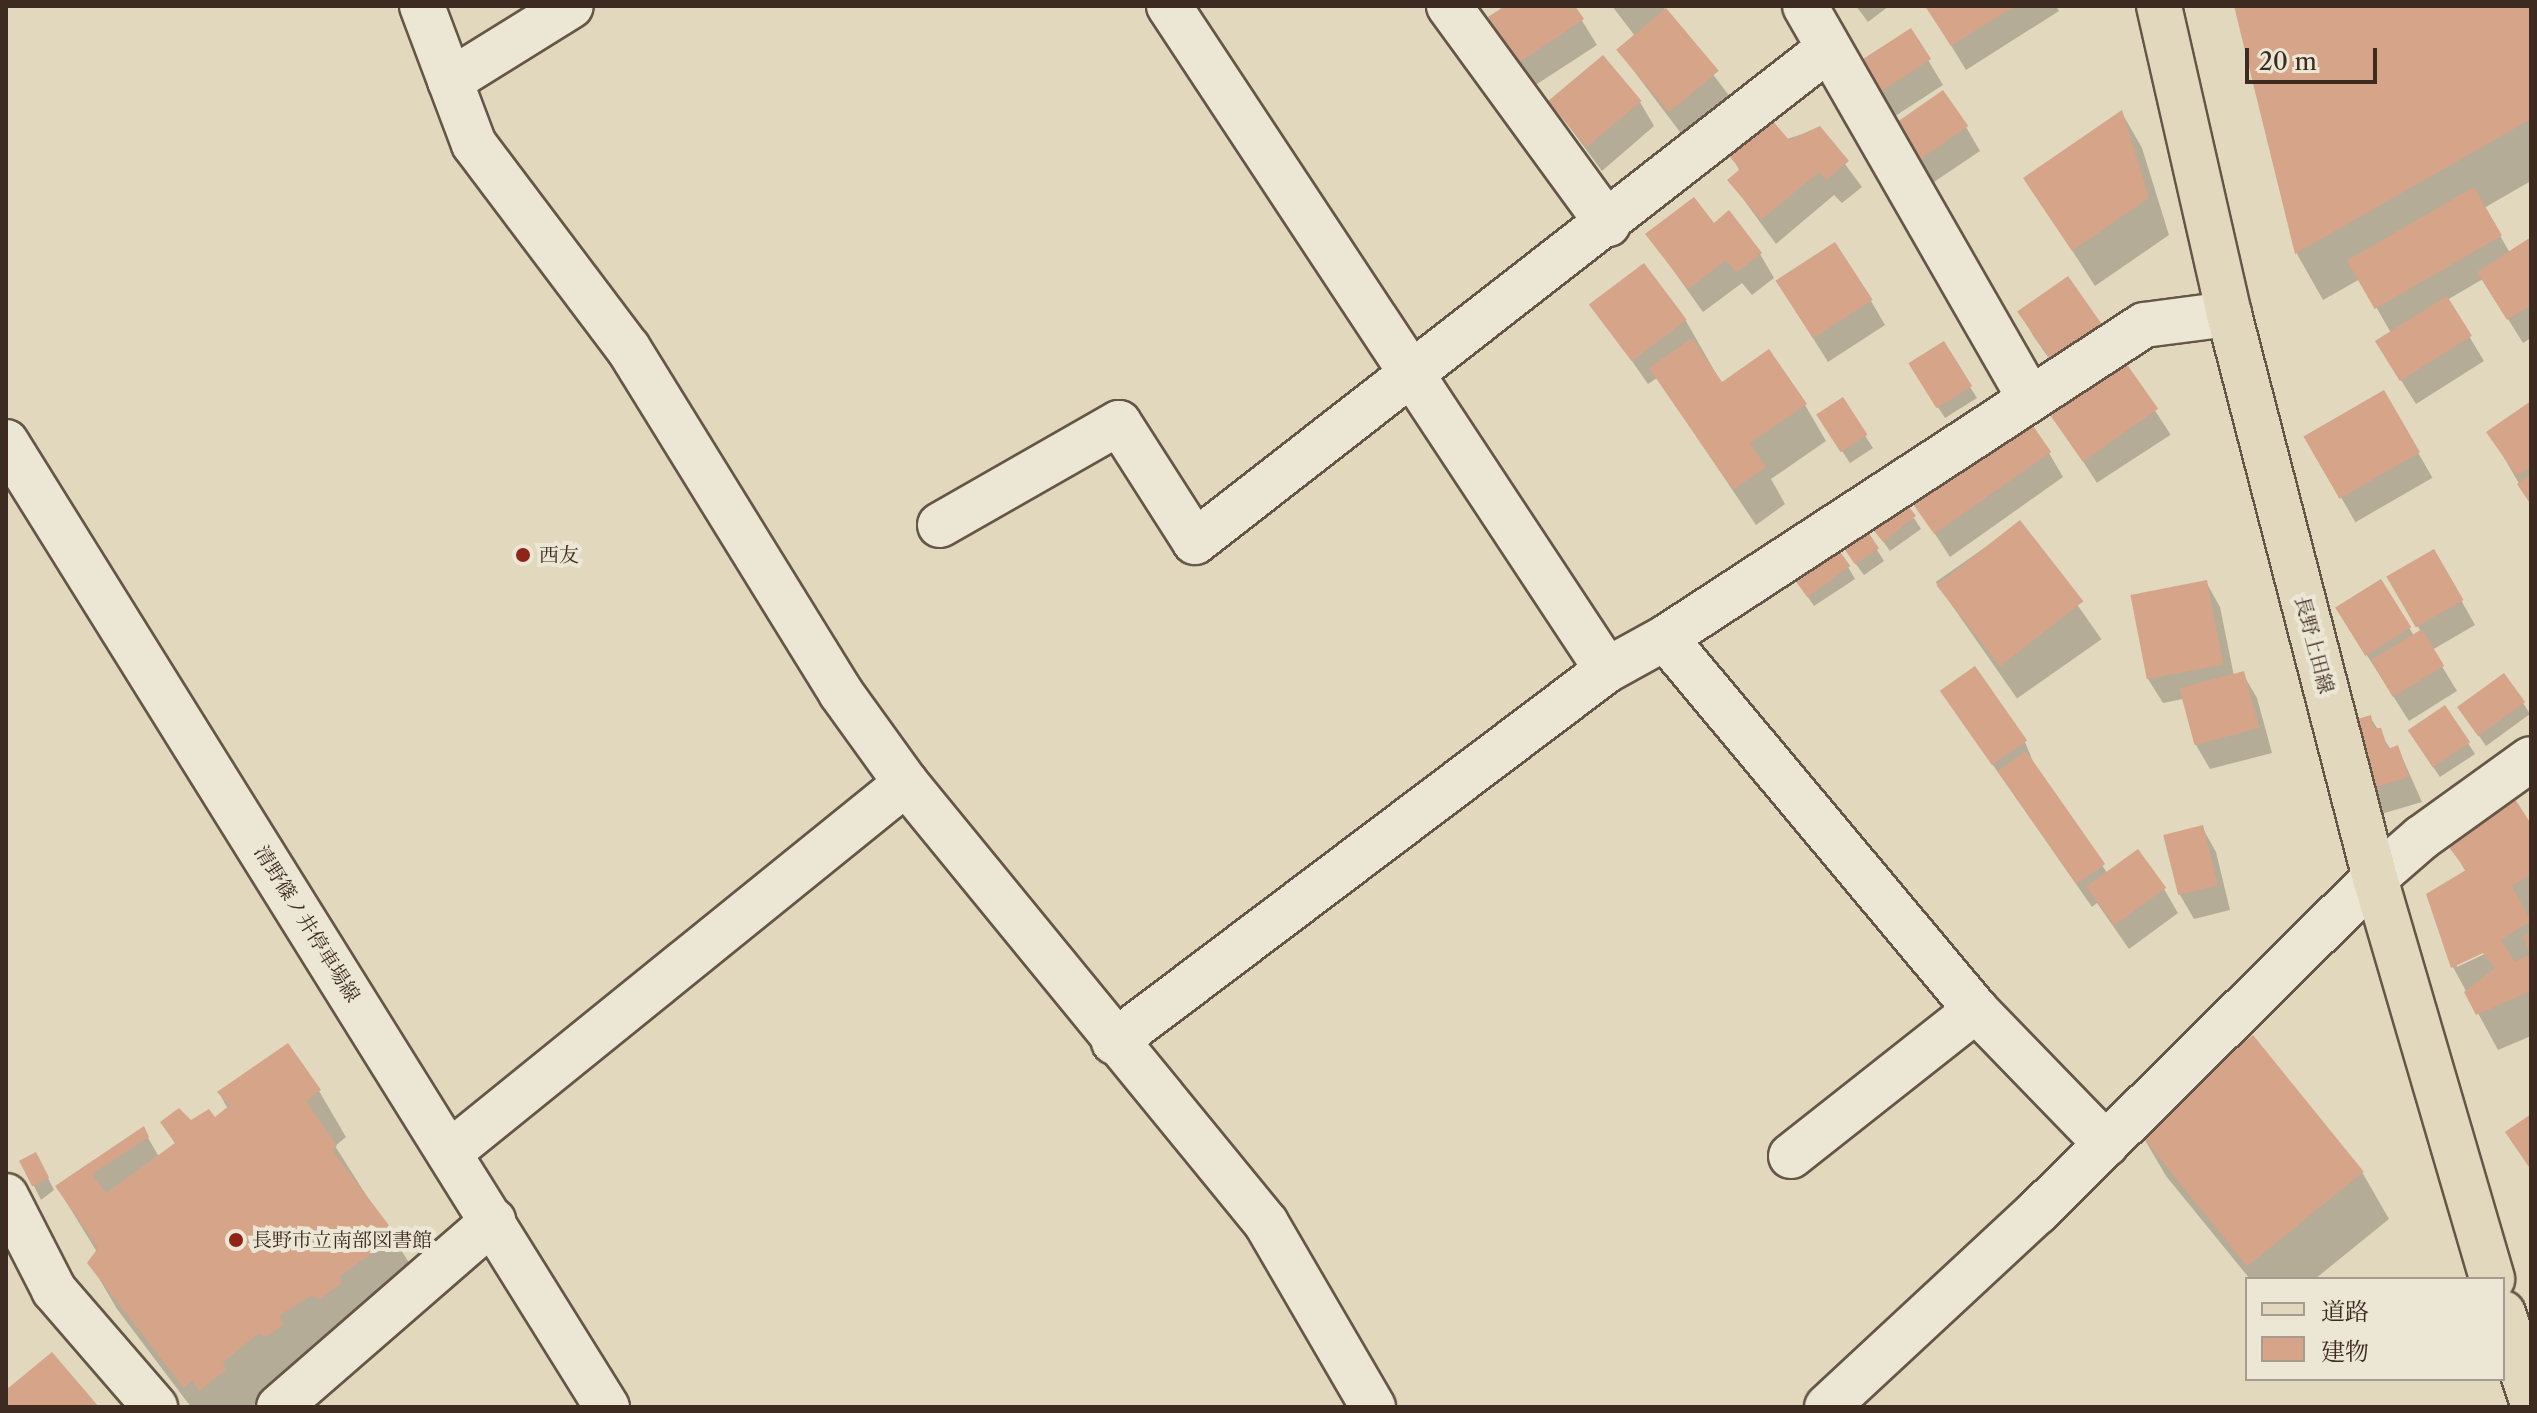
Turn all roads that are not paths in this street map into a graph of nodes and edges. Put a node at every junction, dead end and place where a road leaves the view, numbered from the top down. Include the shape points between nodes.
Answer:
1 (422, 6) edge
2 (571, 6) edge
3 (1169, 6) edge
4 (1449, 6) edge
5 (1805, 6) edge
6 (2159, 6) edge
7 (1828, 49) junction
8 (450, 81) junction
9 (1608, 224) junction
10 (2229, 314) junction
11 (1411, 371) junction
12 (2030, 399) junction
13 (6, 442) edge
14 (940, 525) dead end
15 (1665, 638) junction
16 (1607, 670) junction
17 (2531, 759) edge
18 (906, 783) junction
19 (2375, 878) junction
20 (1976, 1010) junction
21 (1114, 1042) junction
22 (2106, 1144) junction
23 (449, 1153) junction
24 (1791, 1156) dead end
25 (6, 1196) edge
26 (493, 1221) junction
27 (2491, 1277) edge
28 (2505, 1319) edge
29 (2531, 1398) edge
30 (155, 1407) edge
31 (279, 1407) edge
32 (607, 1407) edge
33 (1373, 1407) edge
34 (1827, 1407) edge

1 - 8 street
2 - 8 street
3 - 11 street
4 - 9 street
5 - 7 street
6 - 10 main road, 長野上田線
7 - 9 street
7 - 12 street
8 - 18 street via 474,144 628,348 841,693
9 - 11 street
10 - 12 street via 2144,325
10 - 19 main road, 長野上田線
11 - 14 street via 1195,542 1119,423
11 - 16 street
12 - 15 street
13 - 23 street, 清野篠ノ井停車場線
15 - 16 street
15 - 20 street
16 - 21 street
17 - 19 street
18 - 21 street
18 - 23 street
19 - 22 street
19 - 27 main road, 長野上田線
20 - 22 street
20 - 24 street
21 - 33 street via 1266,1223
22 - 34 street
23 - 26 street, 清野篠ノ井停車場線
25 - 30 street via 54,1290
26 - 31 street
26 - 32 street, 清野篠ノ井停車場線
28 - 29 main road

